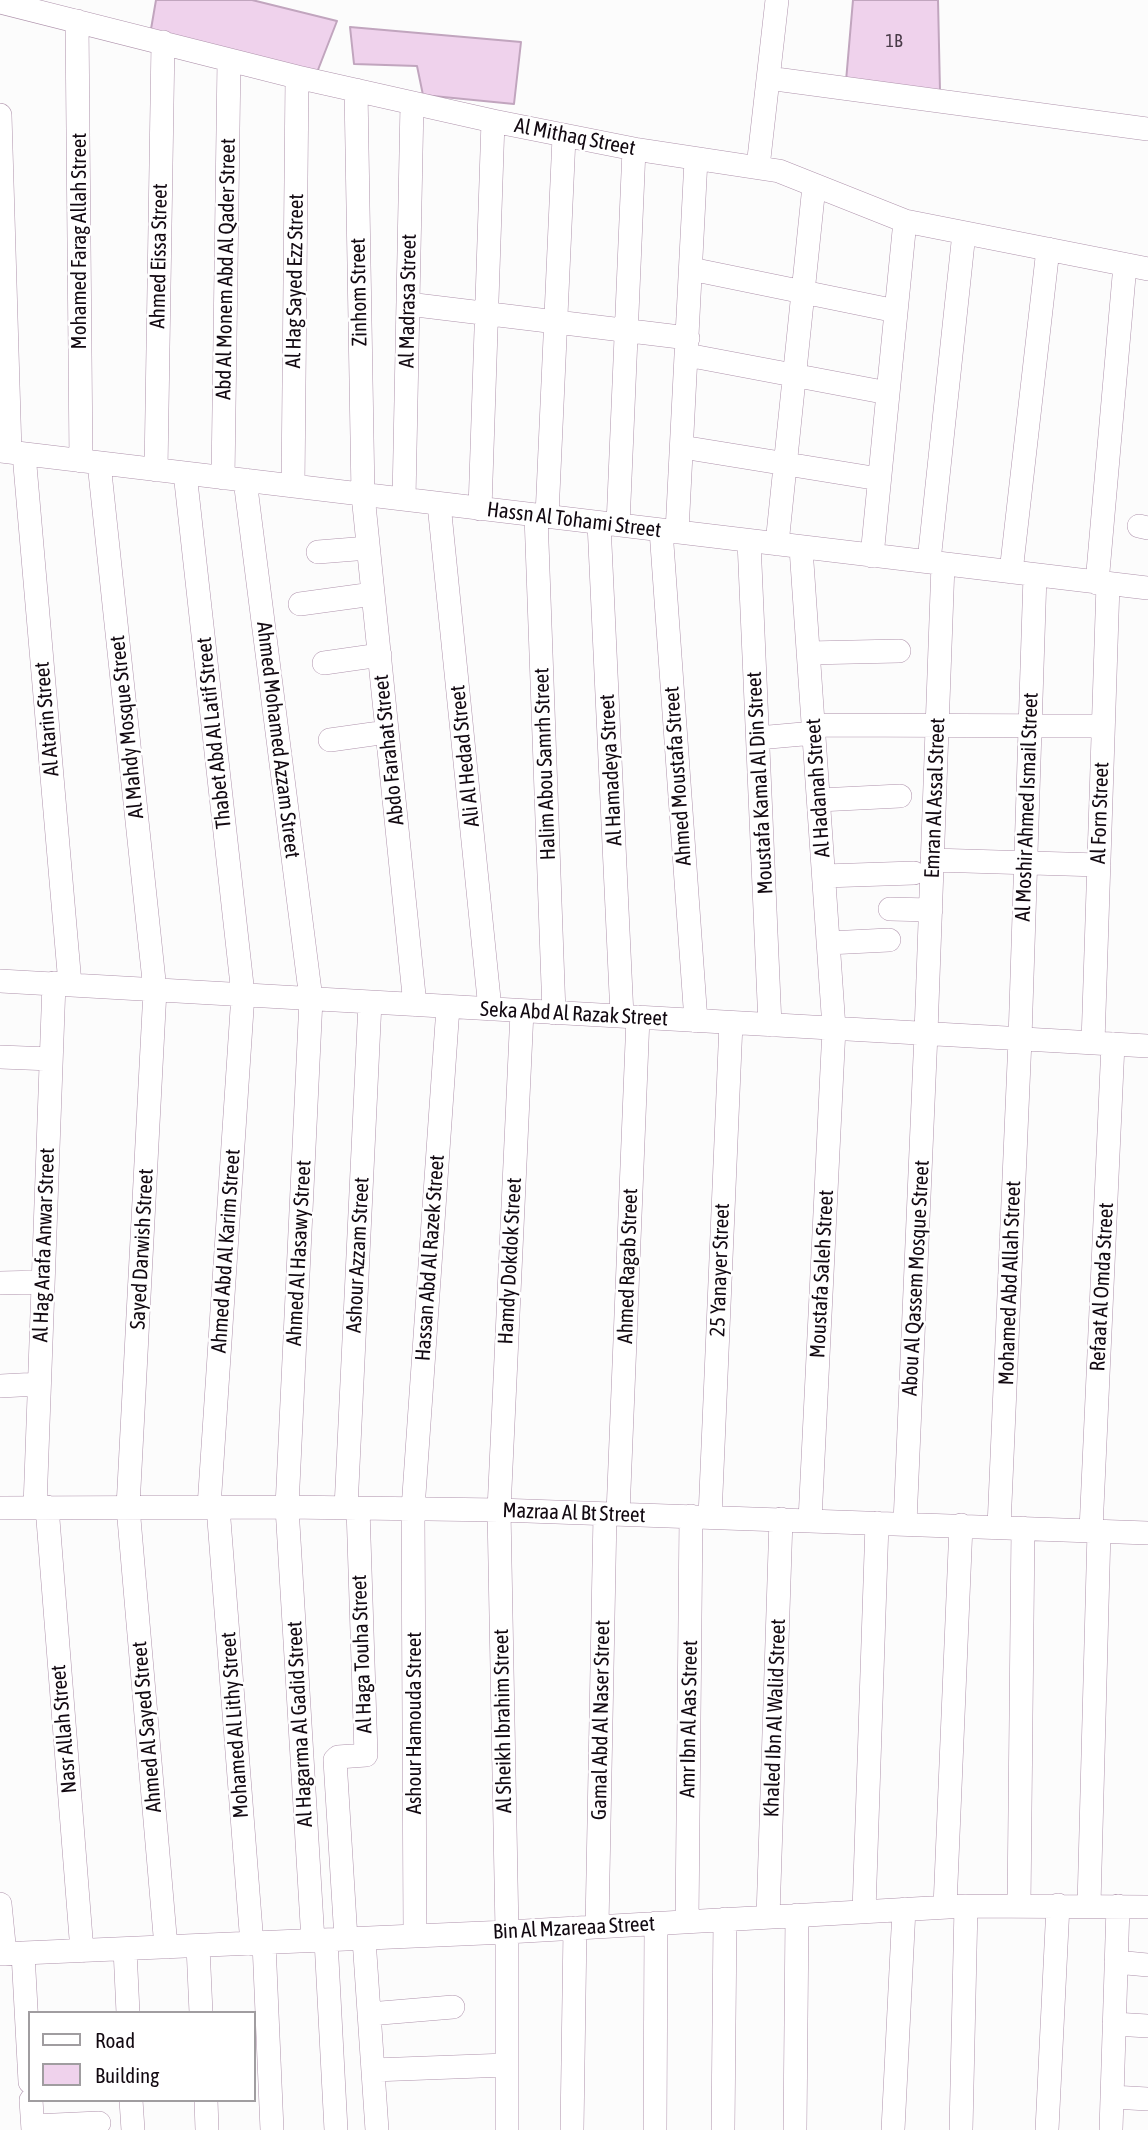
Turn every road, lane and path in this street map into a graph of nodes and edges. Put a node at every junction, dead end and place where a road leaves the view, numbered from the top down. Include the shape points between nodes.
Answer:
1 (777, 0) edge
2 (0, 2) edge
3 (77, 21) junction
4 (163, 42) junction
5 (229, 60) junction
6 (297, 76) junction
7 (768, 78) junction
8 (356, 90) junction
9 (412, 103) junction
10 (0, 115) edge
11 (493, 121) junction
12 (1148, 129) edge
13 (564, 136) junction
14 (634, 149) junction
15 (696, 159) junction
16 (758, 167) junction
17 (814, 186) junction
18 (905, 220) junction
19 (964, 233) junction
20 (1048, 249) junction
21 (1125, 264) junction
22 (691, 269) junction
23 (1148, 269) edge
24 (804, 292) junction
25 (408, 303) junction
26 (896, 311) junction
27 (487, 312) junction
28 (556, 321) junction
29 (626, 330) junction
30 (3, 339) edge
31 (688, 346) junction
32 (796, 376) junction
33 (888, 393) junction
34 (682, 447) junction
35 (11, 452) edge
36 (90, 462) junction
37 (786, 464) junction
38 (156, 470) junction
39 (186, 473) junction
40 (234, 479) junction
41 (879, 479) junction
42 (293, 486) junction
43 (363, 495) junction
44 (404, 499) junction
45 (439, 504) junction
46 (480, 509) junction
47 (542, 515) junction
48 (609, 524) junction
49 (669, 531) junction
50 (749, 541) junction
51 (777, 544) junction
52 (368, 548) junction
53 (801, 548) junction
54 (318, 552) dead end
55 (872, 556) junction
56 (936, 563) junction
57 (1011, 572) junction
58 (1035, 575) junction
59 (1102, 583) junction
60 (1148, 588) edge
61 (373, 594) junction
62 (300, 604) dead end
63 (899, 651) dead end
64 (808, 653) junction
65 (380, 655) junction
66 (324, 663) dead end
67 (938, 724) junction
68 (1030, 725) junction
69 (1103, 726) junction
70 (814, 729) junction
71 (387, 732) junction
72 (758, 738) junction
73 (330, 740) dead end
74 (900, 796) dead end
75 (818, 800) junction
76 (1026, 862) junction
77 (1099, 864) junction
78 (923, 866) junction
79 (824, 876) junction
80 (890, 909) dead end
81 (931, 910) junction
82 (889, 940) dead end
83 (828, 943) junction
84 (0, 981) edge
85 (62, 983) junction
86 (156, 990) junction
87 (243, 994) junction
88 (311, 999) junction
89 (370, 1002) junction
90 (415, 1005) junction
91 (448, 1007) junction
92 (490, 1009) junction
93 (522, 1011) junction
94 (554, 1013) junction
95 (630, 1017) junction
96 (696, 1021) junction
97 (731, 1023) junction
98 (770, 1025) junction
99 (834, 1028) junction
100 (926, 1033) junction
101 (1020, 1039) junction
102 (1103, 1044) junction
103 (1148, 1046) edge
104 (0, 1057) edge
105 (51, 1059) junction
106 (43, 1282) junction
107 (0, 1283) edge
108 (39, 1384) junction
109 (0, 1386) edge
110 (41, 1507) junction
111 (128, 1507) junction
112 (214, 1507) junction
113 (286, 1507) junction
114 (0, 1508) edge
115 (352, 1508) junction
116 (413, 1509) junction
117 (499, 1510) junction
118 (611, 1514) junction
119 (701, 1517) junction
120 (781, 1519) junction
121 (810, 1520) junction
122 (877, 1522) junction
123 (905, 1523) junction
124 (961, 1525) junction
125 (999, 1527) junction
126 (1023, 1528) junction
127 (1095, 1531) junction
128 (1148, 1533) edge
129 (0, 1904) edge
130 (1019, 1905) junction
131 (1058, 1905) junction
132 (1089, 1905) junction
133 (956, 1906) junction
134 (1118, 1906) junction
135 (1148, 1907) edge
136 (904, 1909) junction
137 (864, 1911) junction
138 (797, 1915) junction
139 (768, 1917) junction
140 (725, 1919) junction
141 (687, 1921) junction
142 (656, 1923) junction
143 (586, 1927) junction
144 (507, 1932) junction
145 (415, 1936) junction
146 (337, 1940) junction
147 (258, 1943) junction
148 (198, 1946) junction
149 (166, 1947) junction
150 (125, 1949) junction
151 (82, 1951) junction
152 (9, 1954) edge
153 (1116, 1962) junction
154 (1148, 1965) edge
155 (453, 2007) dead end
156 (128, 2011) edge
157 (201, 2011) edge
158 (369, 2014) junction
159 (1114, 2024) junction
160 (1148, 2026) edge
161 (28, 2043) edge
162 (507, 2065) junction
163 (373, 2070) junction
164 (1112, 2096) junction
165 (1148, 2099) edge
166 (31, 2102) edge
167 (131, 2102) edge
168 (206, 2102) edge
169 (99, 2123) dead end
170 (33, 2128) edge
171 (133, 2130) edge
172 (207, 2130) edge
173 (272, 2130) edge
174 (336, 2130) edge
175 (377, 2130) edge
176 (508, 2130) edge
177 (572, 2130) edge
178 (655, 2130) edge
179 (723, 2130) edge
180 (795, 2130) edge
181 (893, 2130) edge
182 (961, 2130) edge
183 (1047, 2130) edge
184 (1111, 2130) edge

1 - 7 street
2 - 3 street, Al Mithaq Street
3 - 4 street, Al Mithaq Street
3 - 36 street, Mohamed Farag Allah Street
4 - 5 street, Al Mithaq Street
4 - 38 street, Ahmed Eissa Street
5 - 6 street, Al Mithaq Street
5 - 40 street, Abd Al Monem Abd Al Qader Street
6 - 8 street, Al Mithaq Street
6 - 42 street, Al Hag Sayed Ezz Street
7 - 12 street
7 - 16 street
8 - 9 street, Al Mithaq Street
8 - 43 street, Zinhom Street
9 - 11 street, Al Mithaq Street
9 - 25 street, Al Madrasa Street
10 - 30 street, Al Atarin Street
11 - 13 street, Al Mithaq Street
11 - 27 street
13 - 14 street, Al Mithaq Street
13 - 28 street, Halim Abou Samrh Street
14 - 15 street, Al Mithaq Street
14 - 29 street, Al Hamadeya Street
15 - 16 street, Al Mithaq Street
15 - 22 street, Ahmed Moustafa Street
16 - 17 street, Al Mithaq Street
17 - 18 street, Al Mithaq Street
17 - 24 street
18 - 19 street, Al Mithaq Street
18 - 26 street
19 - 20 street, Al Mithaq Street
19 - 56 street, Emran Al Assal Street
20 - 21 street, Al Mithaq Street
20 - 57 street
21 - 23 street, Al Mithaq Street
21 - 59 street, Al Forn Street
22 - 24 street
22 - 31 street, Ahmed Moustafa Street
24 - 26 street
24 - 32 street
25 - 27 street
25 - 44 street, Al Madrasa Street
26 - 33 street
27 - 28 street
27 - 46 street
28 - 29 street
28 - 47 street, Halim Abou Samrh Street
29 - 31 street
29 - 48 street, Al Hamadeya Street
30 - 35 street, Al Atarin Street
31 - 32 street
31 - 34 street, Ahmed Moustafa Street
32 - 33 street
32 - 37 street
33 - 41 street
34 - 37 street
34 - 49 street, Ahmed Moustafa Street
35 - 36 street, Hassn Al Tohami Street
35 - 85 street, Al Atarin Street
36 - 38 street, Hassn Al Tohami Street
36 - 86 street, Al Mahdy Mosque Street
37 - 41 street
37 - 51 street
38 - 39 street, Hassn Al Tohami Street
39 - 40 street, Hassn Al Tohami Street
39 - 87 street, Thabet Abd Al Latif Street
40 - 42 street, Hassn Al Tohami Street
40 - 88 street, Ahmed Mohamed Azzam Street
41 - 55 street
42 - 43 street, Hassn Al Tohami Street
43 - 44 street, Hassn Al Tohami Street
43 - 52 street, Abdo Farahat Street
44 - 45 street, Hassn Al Tohami Street
45 - 46 street, Hassn Al Tohami Street
45 - 92 street, Ali Al Hedad Street
46 - 47 street, Hassn Al Tohami Street
47 - 48 street, Hassn Al Tohami Street
47 - 94 street, Halim Abou Samrh Street
48 - 49 street, Hassn Al Tohami Street
48 - 95 street, Al Hamadeya Street
49 - 50 street, Hassn Al Tohami Street
49 - 96 street, Ahmed Moustafa Street
50 - 51 street, Hassn Al Tohami Street
50 - 72 street, Moustafa Kamal Al Din Street
51 - 53 street, Hassn Al Tohami Street
52 - 54 street
52 - 61 street, Abdo Farahat Street
53 - 55 street, Hassn Al Tohami Street
53 - 64 street, Al Hadanah Street
55 - 56 street, Hassn Al Tohami Street
56 - 57 street, Hassn Al Tohami Street
56 - 67 street, Emran Al Assal Street
57 - 58 street, Hassn Al Tohami Street
58 - 59 street, Hassn Al Tohami Street
58 - 68 street, Al Moshir Ahmed Ismail Street
59 - 60 street, Hassn Al Tohami Street
59 - 69 street, Al Forn Street
61 - 62 street
61 - 65 street, Abdo Farahat Street
63 - 64 street
64 - 70 street, Al Hadanah Street
65 - 66 street
65 - 71 street, Abdo Farahat Street
67 - 68 street
67 - 70 street
67 - 78 street, Emran Al Assal Street
68 - 69 street
68 - 76 street, Al Moshir Ahmed Ismail Street
69 - 77 street, Al Forn Street
70 - 72 street
70 - 75 street, Al Hadanah Street
71 - 73 street
71 - 90 street, Abdo Farahat Street
72 - 98 street, Moustafa Kamal Al Din Street
74 - 75 street
75 - 79 street, Al Hadanah Street
76 - 77 street
76 - 78 street
76 - 101 street, Al Moshir Ahmed Ismail Street
77 - 102 street, Al Forn Street
78 - 79 street
78 - 81 street, Emran Al Assal Street
79 - 83 street, Al Hadanah Street
80 - 81 street
81 - 100 street, Emran Al Assal Street
82 - 83 street
83 - 99 street, Al Hadanah Street
84 - 85 street, Seka Abd Al Razak Street
85 - 86 street, Seka Abd Al Razak Street
85 - 105 street, Al Hag Arafa Anwar Street
86 - 87 street, Seka Abd Al Razak Street
86 - 111 street, Sayed Darwish Street
87 - 88 street, Seka Abd Al Razak Street
87 - 112 street, Ahmed Abd Al Karim Street
88 - 89 street, Seka Abd Al Razak Street
88 - 113 street, Ahmed Al Hasawy Street
89 - 90 street, Seka Abd Al Razak Street
89 - 115 street, Ashour Azzam Street
90 - 91 street, Seka Abd Al Razak Street
91 - 92 street, Seka Abd Al Razak Street
91 - 116 street, Hassan Abd Al Razek Street
92 - 93 street, Seka Abd Al Razak Street
93 - 94 street, Seka Abd Al Razak Street
93 - 117 street, Hamdy Dokdok Street
94 - 95 street, Seka Abd Al Razak Street
95 - 96 street, Seka Abd Al Razak Street
95 - 118 street, Ahmed Ragab Street
96 - 97 street, Seka Abd Al Razak Street
97 - 98 street, Seka Abd Al Razak Street
97 - 119 street, 25 Yanayer Street
98 - 99 street, Seka Abd Al Razak Street
99 - 100 street, Seka Abd Al Razak Street
99 - 121 street, Moustafa Saleh Street
100 - 101 street, Seka Abd Al Razak Street
100 - 123 street, Abou Al Qassem Mosque Street
101 - 102 street, Seka Abd Al Razak Street
101 - 125 street, Mohamed Abd Allah Street
102 - 103 street, Seka Abd Al Razak Street
102 - 127 street, Refaat Al Omda Street
104 - 105 street
105 - 106 street, Al Hag Arafa Anwar Street
106 - 107 street
106 - 108 street, Al Hag Arafa Anwar Street
108 - 109 street
108 - 110 street, Al Hag Arafa Anwar Street
110 - 111 street, Mazraa Al Bt Street
110 - 114 street, Mazraa Al Bt Street
110 - 151 street, Nasr Allah Street
111 - 112 street, Mazraa Al Bt Street
111 - 149 street, Ahmed Al Sayed Street
112 - 113 street, Mazraa Al Bt Street
112 - 147 street, Mohamed Al Lithy Street
113 - 115 street, Mazraa Al Bt Street
113 - 146 street, Al Hagarma Al Gadid Street
115 - 116 street, Mazraa Al Bt Street
115 - 146 street, Al Haga Touha Street via 366,1755 335,1760
116 - 117 street, Mazraa Al Bt Street
116 - 145 street, Ashour Hamouda Street
117 - 118 street, Mazraa Al Bt Street
117 - 144 street, Al Sheikh Ibrahim Street
118 - 119 street, Mazraa Al Bt Street
118 - 143 street, Gamal Abd Al Naser Street
119 - 120 street, Mazraa Al Bt Street
119 - 141 street, Amr Ibn Al Aas Street
120 - 121 street, Mazraa Al Bt Street
120 - 139 street, Khaled Ibn Al Walid Street
121 - 122 street, Mazraa Al Bt Street
122 - 123 street, Mazraa Al Bt Street
122 - 137 street
123 - 124 street, Mazraa Al Bt Street
124 - 125 street, Mazraa Al Bt Street
124 - 133 street
125 - 126 street, Mazraa Al Bt Street
126 - 127 street, Mazraa Al Bt Street
126 - 130 street
127 - 128 street, Mazraa Al Bt Street
127 - 132 street, Refaat Al Omda Street
129 - 152 street
130 - 131 street, Bin Al Mzareaa Street
130 - 133 street, Bin Al Mzareaa Street
131 - 132 street, Bin Al Mzareaa Street
131 - 183 street
132 - 134 street, Bin Al Mzareaa Street
133 - 136 street, Bin Al Mzareaa Street
133 - 182 street
134 - 135 street, Bin Al Mzareaa Street
134 - 153 street
136 - 137 street, Bin Al Mzareaa Street
136 - 181 street
137 - 138 street, Bin Al Mzareaa Street
138 - 139 street, Bin Al Mzareaa Street
138 - 180 street
139 - 140 street, Bin Al Mzareaa Street
140 - 141 street, Bin Al Mzareaa Street
140 - 179 street
141 - 142 street, Bin Al Mzareaa Street
142 - 143 street, Bin Al Mzareaa Street
142 - 178 street
143 - 144 street, Bin Al Mzareaa Street
143 - 177 street, Gamal Abd Al Naser Street
144 - 145 street, Bin Al Mzareaa Street
144 - 162 street, Al Sheikh Ibrahim Street
145 - 146 street, Bin Al Mzareaa Street
146 - 147 street, Bin Al Mzareaa Street
146 - 158 street
146 - 174 street
147 - 148 street, Bin Al Mzareaa Street
147 - 173 street, Mohamed Al Lithy Street
148 - 149 street, Bin Al Mzareaa Street
148 - 157 street
149 - 150 street, Bin Al Mzareaa Street
150 - 151 street, Bin Al Mzareaa Street
150 - 156 street
151 - 152 street, Bin Al Mzareaa Street
152 - 161 street
153 - 154 street
153 - 159 street
155 - 158 street
158 - 163 street
159 - 160 street
159 - 164 street
162 - 163 street
162 - 176 street, Al Sheikh Ibrahim Street
163 - 175 street
164 - 165 street
164 - 184 street
166 - 170 street
167 - 171 street
168 - 172 street
169 - 170 street

